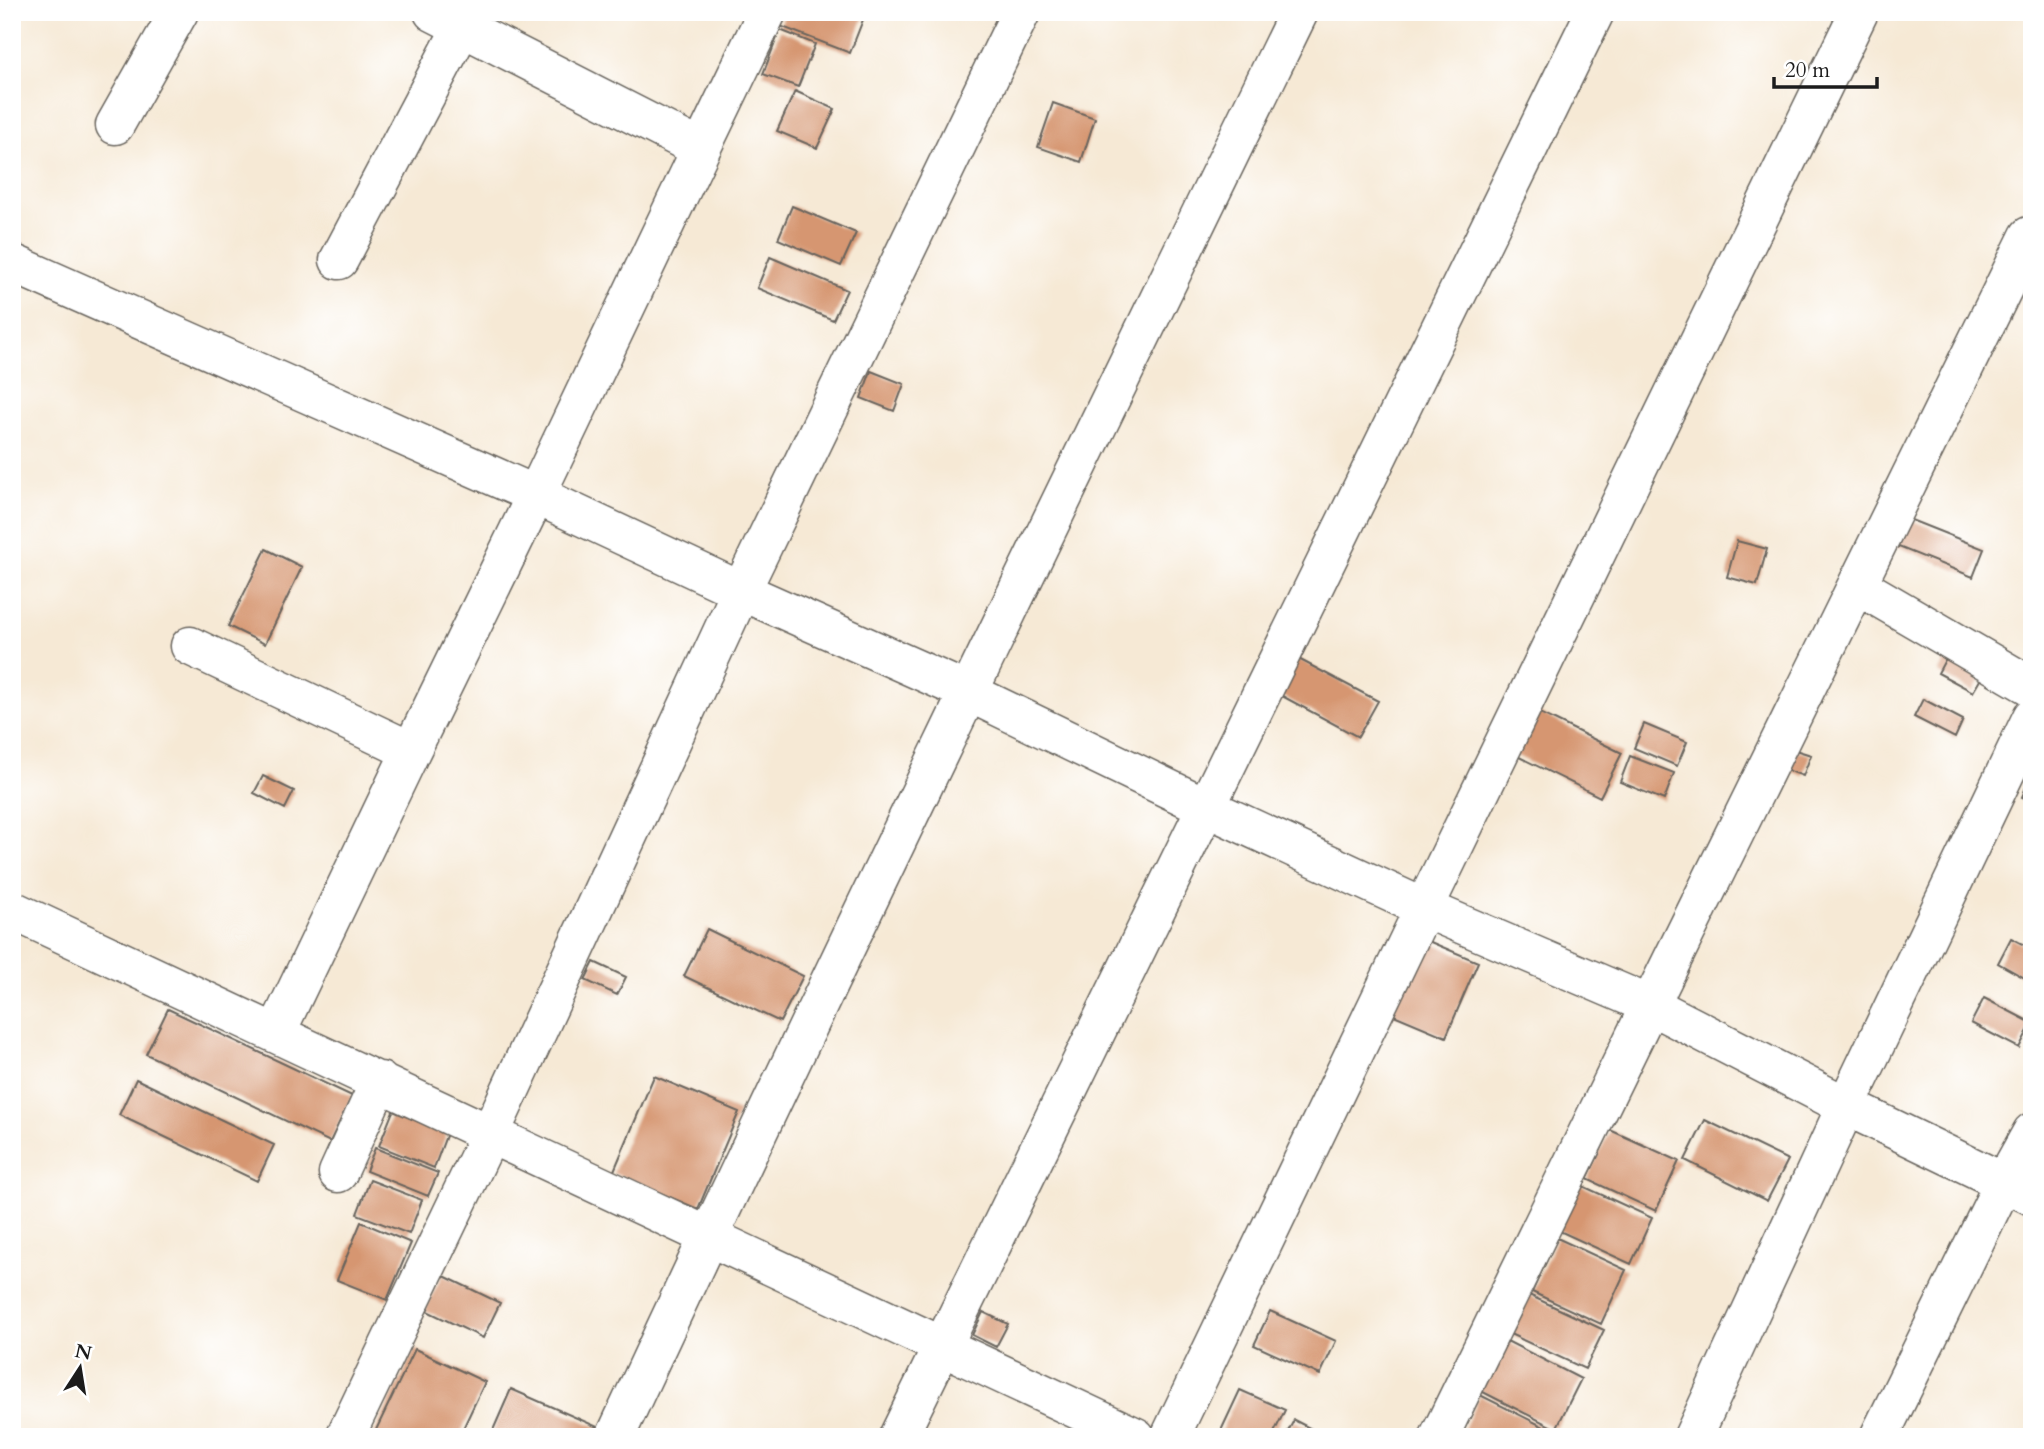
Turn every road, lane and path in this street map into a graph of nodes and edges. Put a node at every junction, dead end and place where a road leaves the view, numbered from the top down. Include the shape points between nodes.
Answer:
1 (179, 12) edge
2 (767, 12) edge
3 (1021, 12) edge
4 (1299, 12) edge
5 (1595, 12) edge
6 (1859, 12) edge
7 (455, 17) edge
8 (115, 125) dead end
9 (701, 149) junction
10 (2029, 236) dead end
11 (338, 260) dead end
12 (12, 263) edge
13 (536, 495) junction
14 (1857, 585) junction
15 (741, 591) junction
16 (190, 646) dead end
17 (2032, 687) edge
18 (968, 692) junction
19 (2032, 717) edge
20 (411, 751) junction
21 (1206, 807) junction
22 (1424, 908) junction
23 (12, 910) edge
24 (1650, 1005) junction
25 (276, 1033) junction
26 (380, 1081) junction
27 (1846, 1106) junction
28 (2032, 1132) edge
29 (490, 1134) junction
30 (338, 1173) dead end
31 (2018, 1189) edge
32 (707, 1237) junction
33 (943, 1347) junction
34 (345, 1437) edge
35 (615, 1437) edge
36 (898, 1437) edge
37 (1136, 1437) edge
38 (1170, 1437) edge
39 (1440, 1437) edge
40 (1693, 1437) edge
41 (1878, 1437) edge

1 - 8 street
2 - 9 street
3 - 15 street
4 - 18 street
5 - 21 street
6 - 22 street
7 - 9 street
7 - 11 street
9 - 13 street
10 - 14 street
12 - 13 street
13 - 15 street
13 - 20 street
14 - 17 street
14 - 24 street
15 - 18 street
15 - 29 street
16 - 20 street
18 - 21 street
18 - 32 street
19 - 27 street
20 - 25 street
21 - 22 street
21 - 33 street
22 - 24 street
22 - 38 street
23 - 25 street
24 - 27 street
24 - 39 street
25 - 26 street
26 - 29 street
26 - 30 street
27 - 31 street
27 - 40 street
28 - 31 street
29 - 32 street
29 - 34 street
31 - 41 street
32 - 33 street
32 - 35 street
33 - 36 street
33 - 37 street

